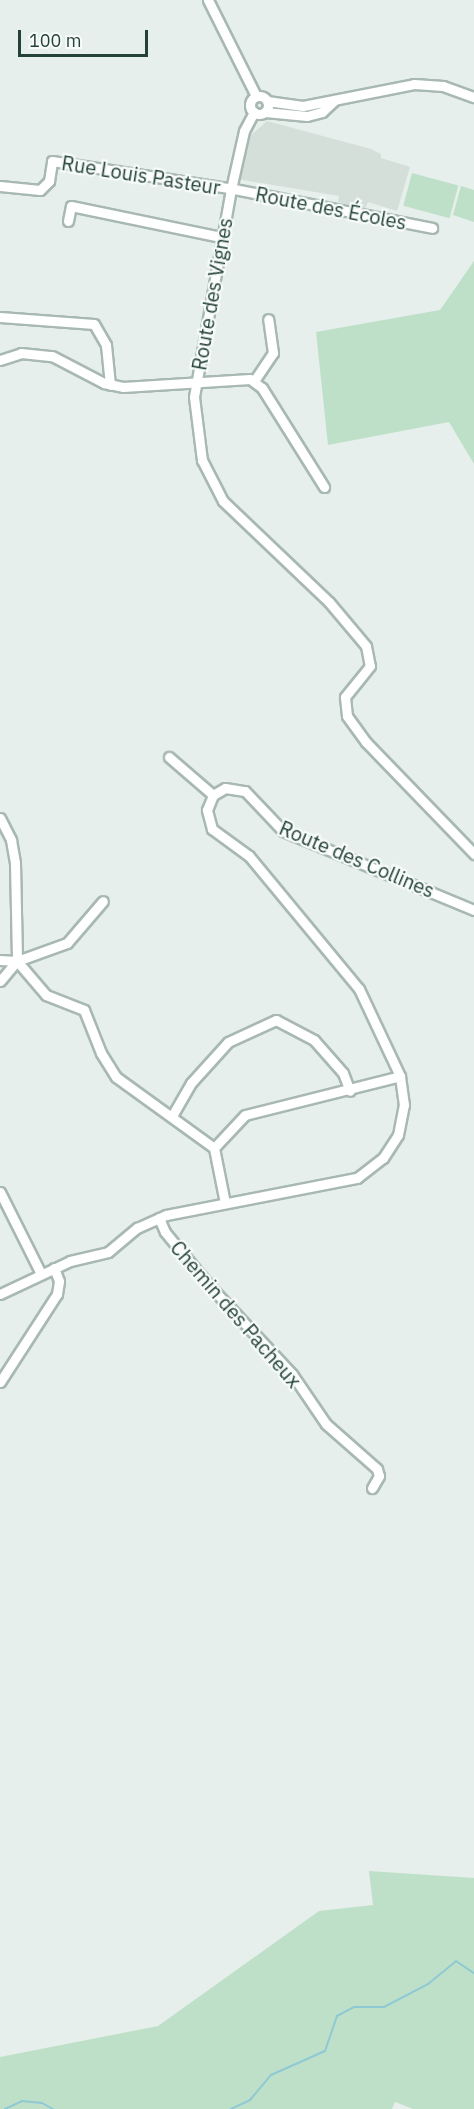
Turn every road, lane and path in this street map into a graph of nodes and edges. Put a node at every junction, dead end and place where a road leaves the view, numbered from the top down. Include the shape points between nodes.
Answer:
1 (208, 0) edge
2 (256, 96) junction
3 (474, 97) edge
4 (336, 100) junction
5 (267, 101) junction
6 (254, 112) junction
7 (265, 112) junction
8 (0, 186) edge
9 (231, 189) junction
10 (68, 221) dead end
11 (432, 228) dead end
12 (221, 237) junction
13 (0, 317) edge
14 (268, 319) dead end
15 (0, 360) edge
16 (254, 381) junction
17 (197, 382) junction
18 (111, 385) junction
19 (324, 487) dead end
20 (169, 757) dead end
21 (213, 795) junction
22 (0, 818) edge
23 (474, 854) edge
24 (103, 901) dead end
25 (474, 910) edge
26 (0, 960) edge
27 (17, 962) junction
28 (0, 981) edge
29 (400, 1076) junction
30 (350, 1090) junction
31 (172, 1116) junction
32 (214, 1148) junction
33 (0, 1192) edge
34 (225, 1203) junction
35 (159, 1218) junction
36 (54, 1268) junction
37 (41, 1274) junction
38 (0, 1294) edge
39 (0, 1382) edge
40 (372, 1488) dead end

1 - 2 street
2 - 5 street
2 - 6 street, Route des Vignes via 250,103
3 - 4 street via 443,86 414,84
4 - 5 street via 297,106
4 - 7 street via 322,112 307,116
5 - 7 street
6 - 7 street
6 - 9 street, Route des Vignes via 244,131
8 - 9 street, Rue Louis Pasteur via 40,190 49,181 52,161
9 - 11 street, Route des Écoles
9 - 12 street, Route des Vignes
10 - 12 street via 71,206
12 - 17 street, Route des Vignes
13 - 18 street via 94,324 106,345
14 - 16 street via 273,353
15 - 18 street, Route des Vignes via 21,353 52,356
16 - 17 street
16 - 19 street
17 - 18 street, Route des Vignes
17 - 23 street via 196,437 204,467 218,494 345,619 369,650 368,671 344,701 347,716 366,742
20 - 21 street
21 - 25 street, Route des Collines via 225,788 245,791 283,831
21 - 29 street via 207,810 212,829 249,855 347,971
22 - 27 street via 11,840 15,863
24 - 27 street via 67,943
26 - 27 street
27 - 28 street
27 - 31 street via 46,995 84,1010 110,1071
29 - 30 street
29 - 34 street via 404,1095 401,1126 390,1150 369,1171 344,1183
30 - 31 street via 343,1073 314,1040 276,1020 228,1042 191,1083
30 - 32 street via 245,1115
31 - 32 street
32 - 34 street
33 - 37 street
34 - 35 street
35 - 36 street via 137,1228 108,1252
35 - 40 street, Chemin des Pacheux via 165,1232 207,1283 292,1374 326,1424 377,1468 379,1476
36 - 37 street
36 - 39 street via 60,1285 57,1294
37 - 38 street

